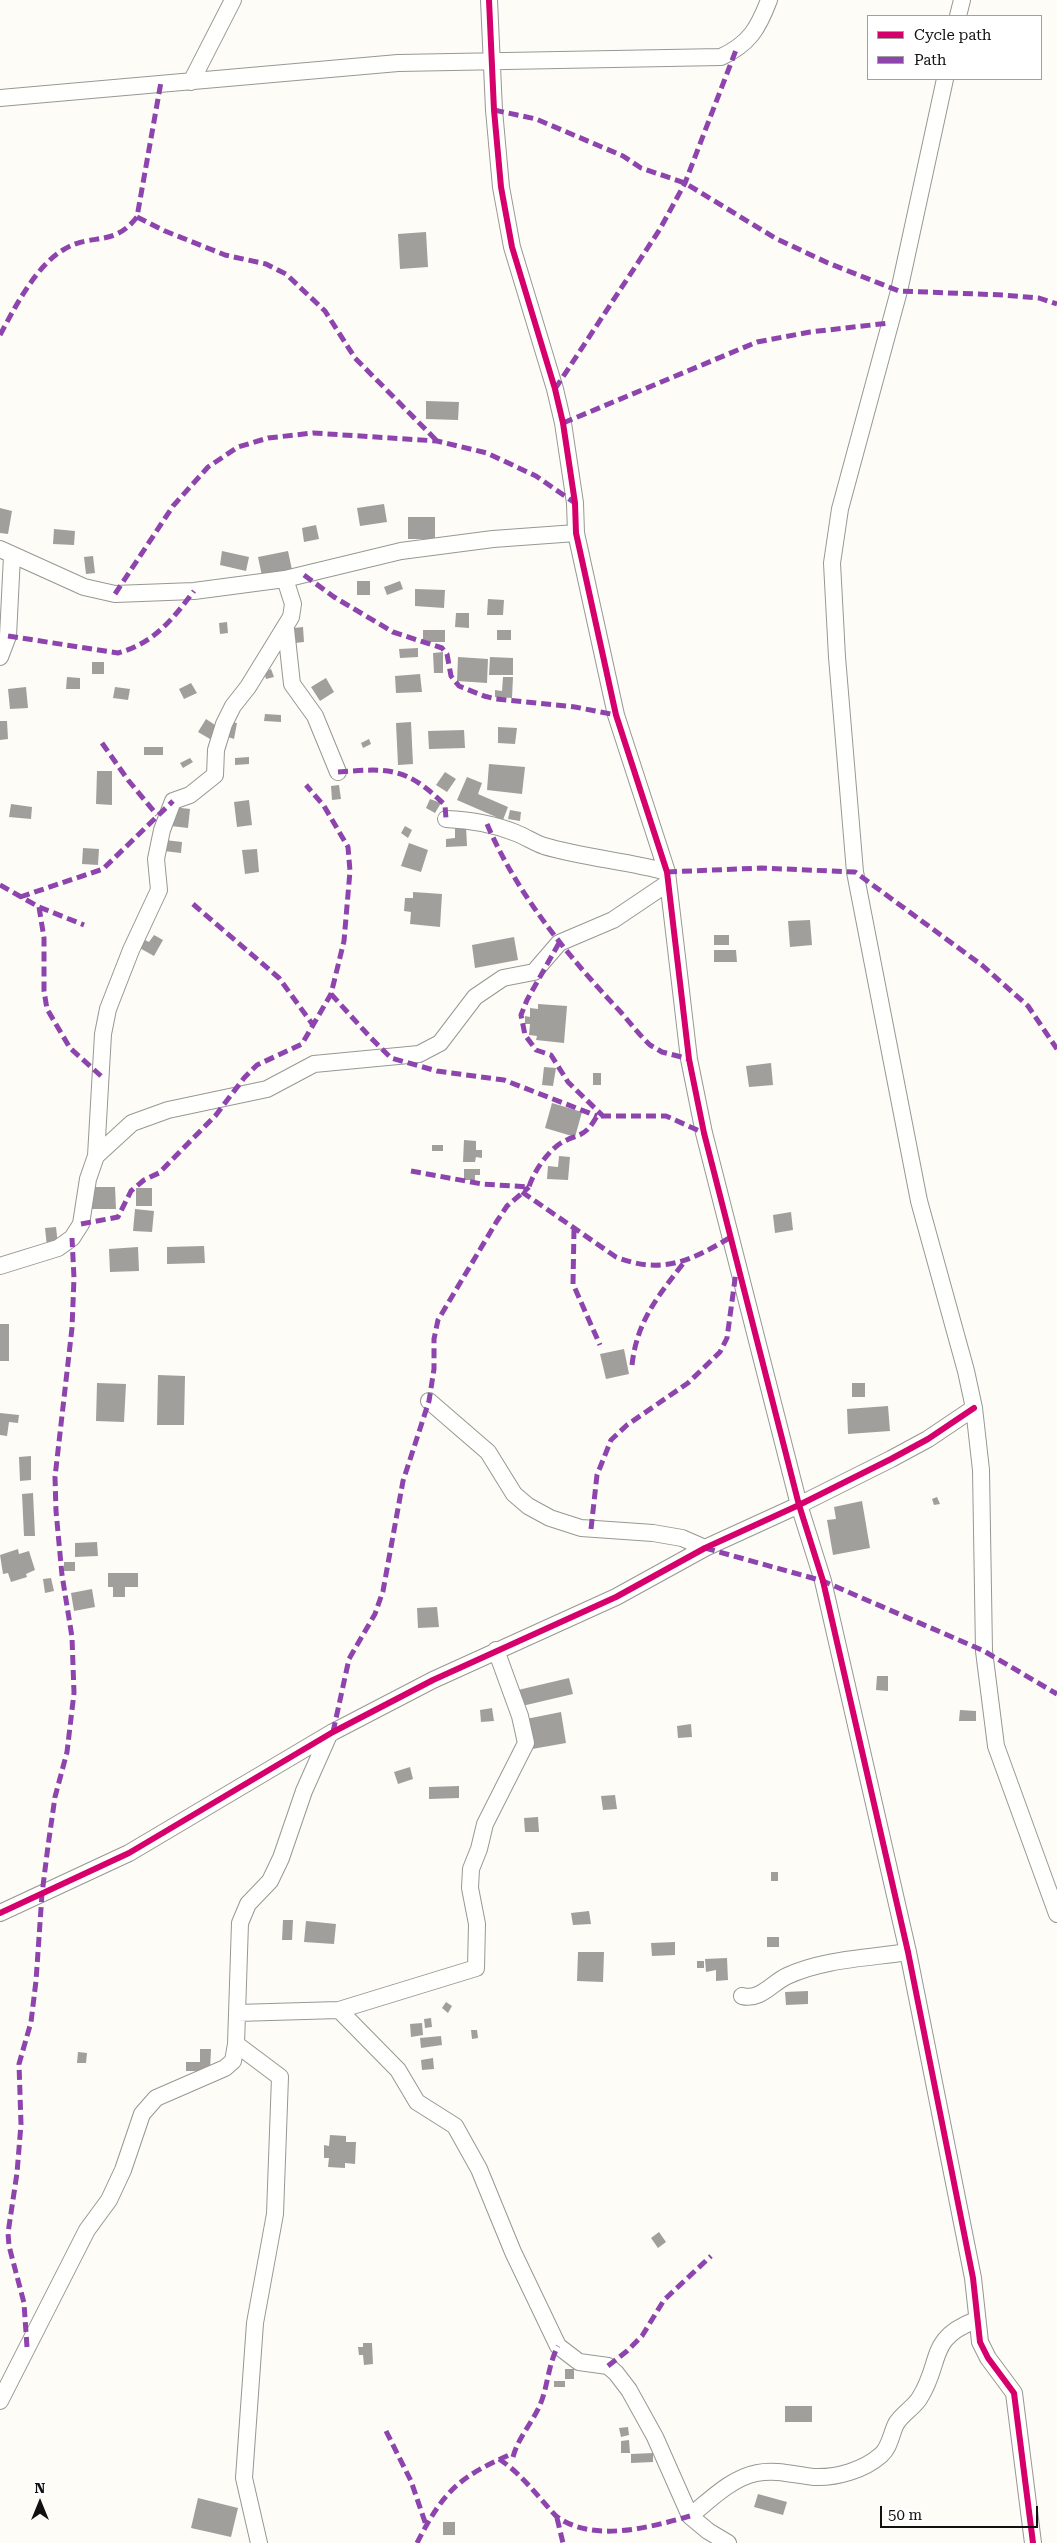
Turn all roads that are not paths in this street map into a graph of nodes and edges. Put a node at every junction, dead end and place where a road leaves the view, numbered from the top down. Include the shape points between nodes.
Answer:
1 (233, 0) edge
2 (489, 0) edge
3 (768, 0) edge
4 (962, 0) edge
5 (958, 15) edge
6 (491, 61) junction
7 (945, 80) edge
8 (192, 82) junction
9 (0, 98) edge
10 (576, 533) junction
11 (6, 553) edge
12 (285, 579) junction
13 (286, 630) junction
14 (0, 657) edge
15 (338, 772) dead end
16 (446, 819) dead end
17 (668, 878) junction
18 (96, 1156) junction
19 (0, 1266) edge
20 (429, 1401) dead end
21 (974, 1408) junction
22 (799, 1506) junction
23 (705, 1548) junction
24 (496, 1650) junction
25 (328, 1737) junction
26 (0, 1913) edge
27 (1057, 1914) edge
28 (908, 1952) junction
29 (742, 1996) dead end
30 (338, 2010) junction
31 (237, 2013) junction
32 (236, 2044) junction
33 (976, 2320) junction
34 (0, 2401) edge
35 (690, 2516) junction
36 (259, 2543) edge
37 (728, 2543) edge
38 (1033, 2543) edge

1 - 8 street
2 - 6 street
3 - 6 street via 756,32 736,50 721,56
4 - 5 street
6 - 8 street via 398,63
6 - 10 street via 502,196 512,247 563,423 575,503
7 - 21 street via 899,291 847,483 832,563 856,872 918,1201
8 - 9 street via 161,82
10 - 12 street via 493,539 401,551
10 - 17 street via 616,715
11 - 12 street via 84,587 114,594 194,591
11 - 14 street via 8,636
12 - 13 street via 292,604 292,617
13 - 15 street via 292,684 315,716
13 - 18 street via 224,724 216,750 215,775 190,796 173,801 165,818 156,859 160,890 131,950 108,1009 103,1034
16 - 17 street via 487,824 544,846 616,863 635,863
17 - 18 street via 613,920 559,943 534,972 503,978 475,997 440,1043 419,1054 314,1064 267,1089 168,1110 132,1123
17 - 22 street via 689,1059 704,1133
18 - 19 street via 88,1179 81,1224 72,1238 58,1248
20 - 23 street via 488,1452 514,1494 550,1518 581,1528 682,1538
21 - 22 street via 928,1439
21 - 27 street via 981,1470 984,1651 996,1746
22 - 23 street
22 - 28 street via 823,1581
23 - 24 street via 616,1597
24 - 25 street
24 - 30 street via 520,1716 526,1743 485,1824 471,1868 470,1888 478,1924 476,1968
25 - 26 street via 122,1856
25 - 31 street via 304,1790 281,1858 270,1881 248,1904 240,1923
28 - 29 street via 818,1967 786,1976 759,1994 748,1998
28 - 33 street via 973,2278
30 - 31 street
30 - 35 street via 398,2070 417,2102 455,2126 479,2169 513,2252 558,2346 579,2362 608,2366 616,2373 655,2437
31 - 32 street
32 - 34 street via 233,2061 225,2068 156,2098 142,2114 109,2200 87,2230
32 - 36 street via 280,2077 276,2214 255,2323 244,2478
33 - 35 street via 947,2335 938,2350 926,2386 897,2423 883,2454 842,2474 815,2477 782,2472 757,2473 735,2481
33 - 38 street via 980,2342 988,2358 1014,2393
35 - 37 street

